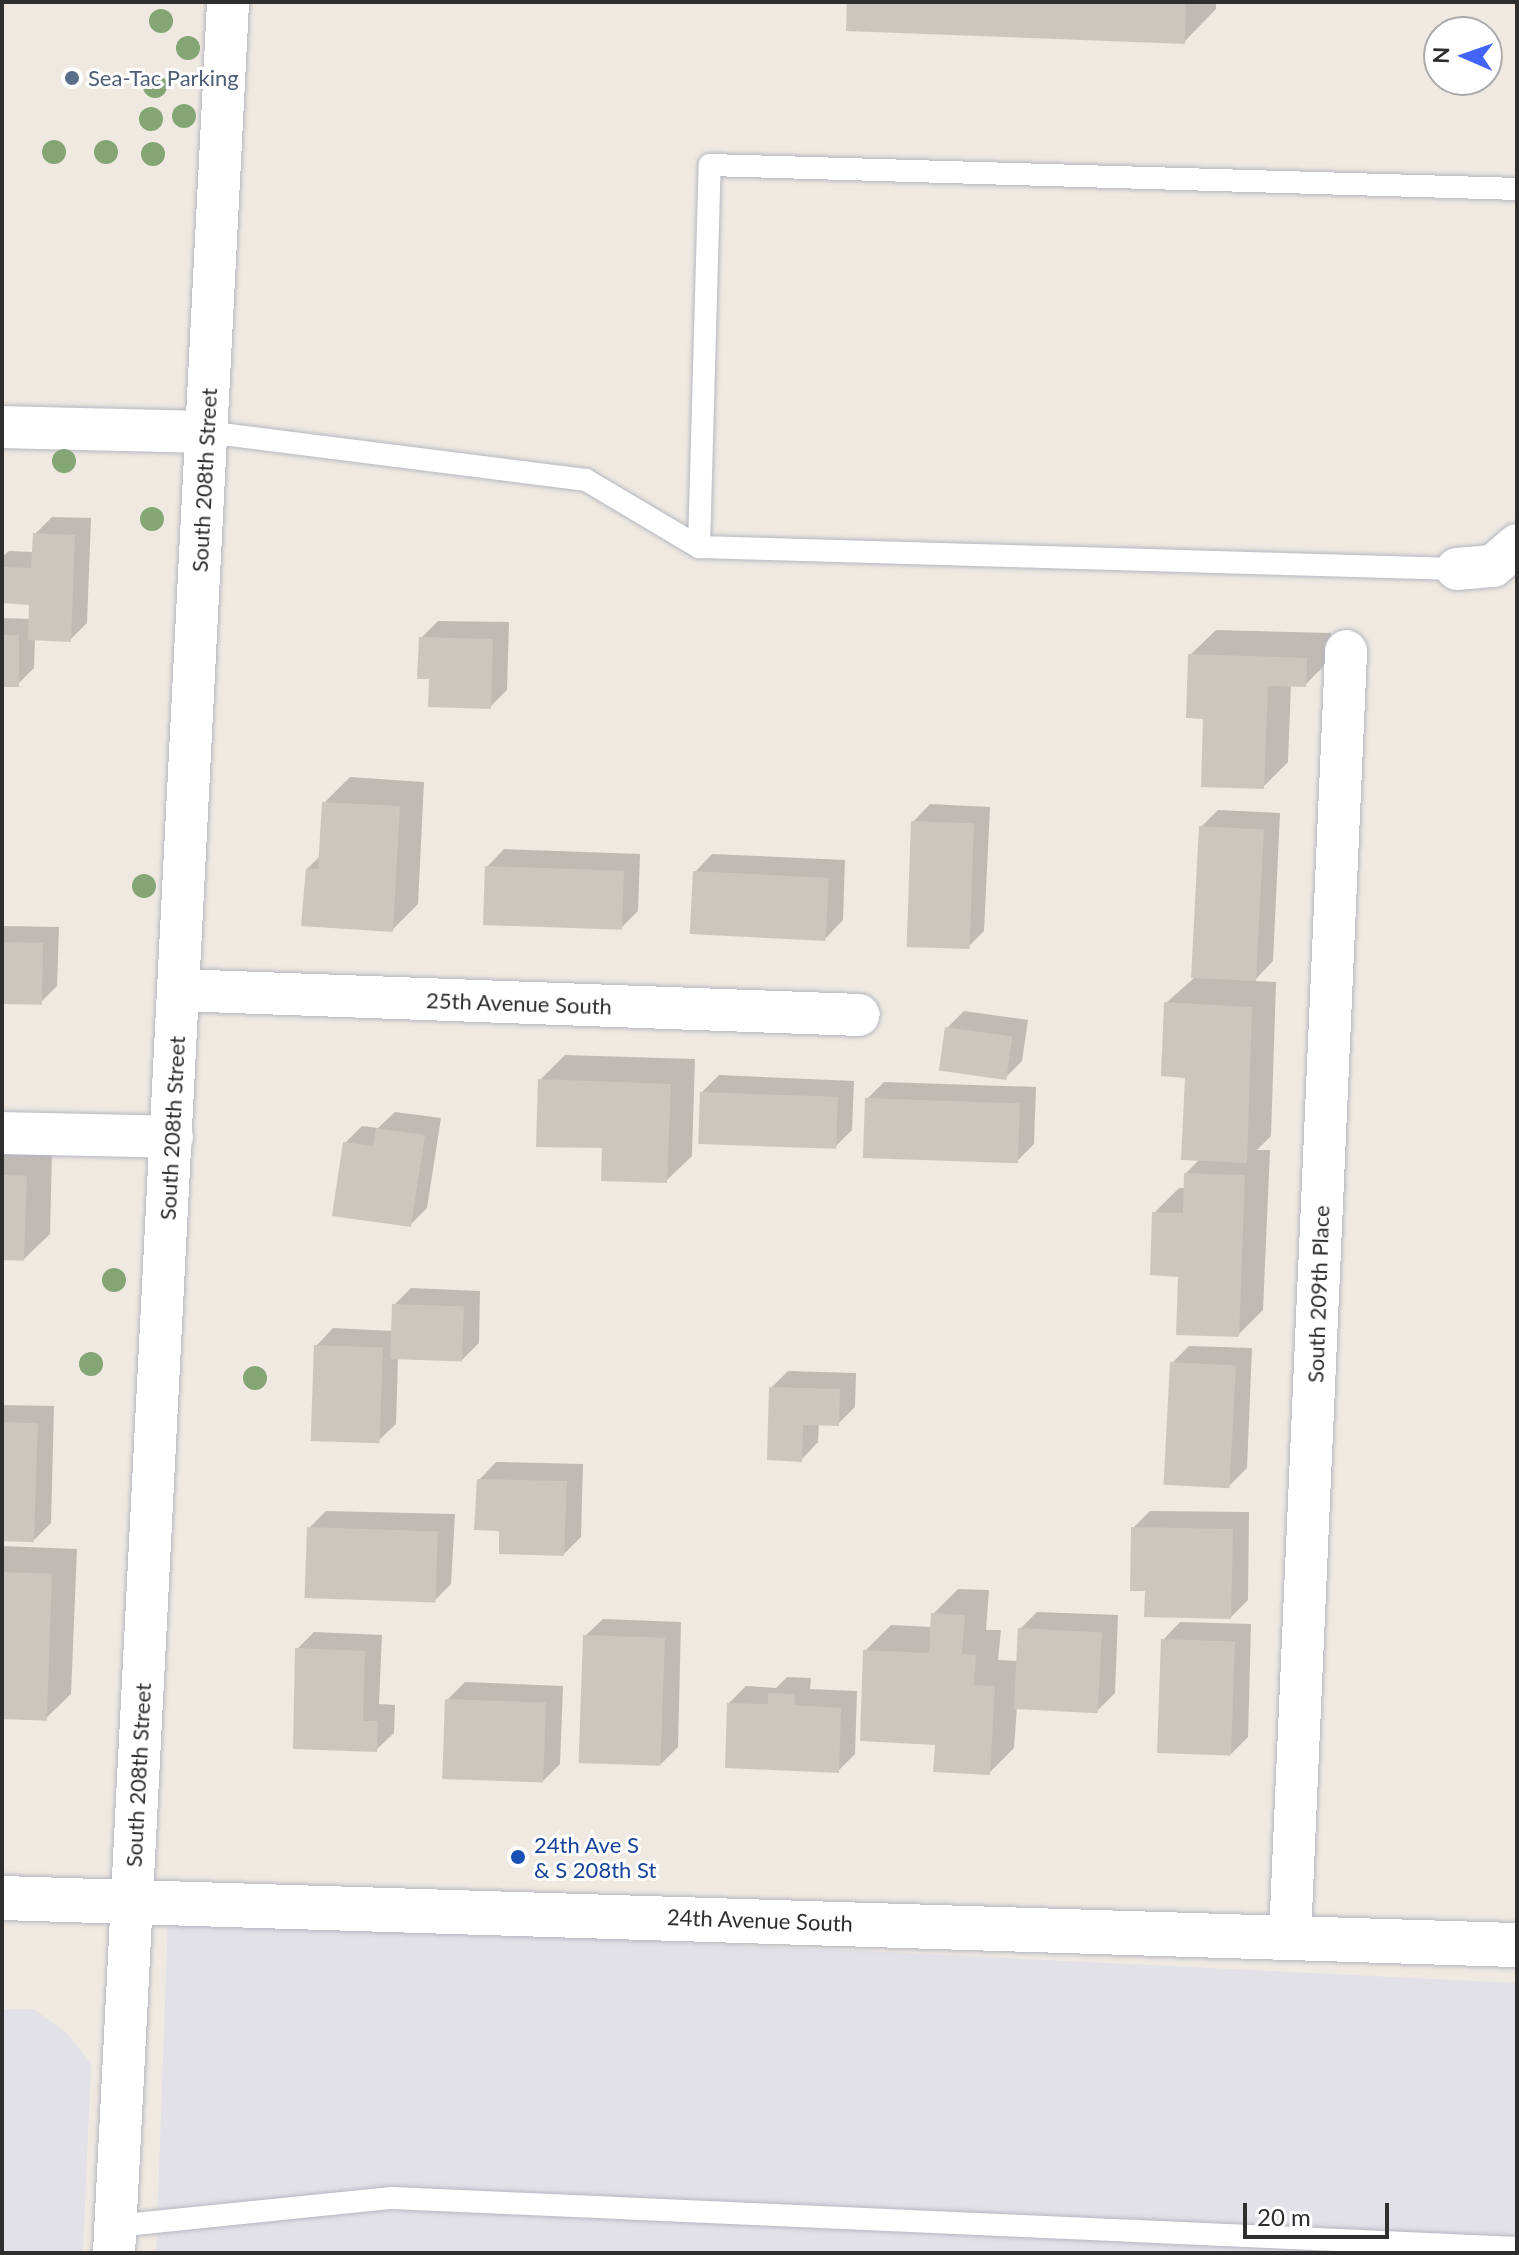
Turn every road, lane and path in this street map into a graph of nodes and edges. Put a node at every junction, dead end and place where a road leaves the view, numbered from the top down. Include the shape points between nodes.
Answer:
1 (228, 2) edge
2 (1517, 189) edge
3 (2, 427) edge
4 (206, 432) junction
5 (1517, 545) edge
6 (699, 547) junction
7 (1457, 569) joint
8 (1346, 651) dead end
9 (178, 990) junction
10 (859, 1015) dead end
11 (2, 1133) edge
12 (172, 1137) junction
13 (2, 1898) edge
14 (131, 1901) junction
15 (1290, 1936) junction
16 (1517, 1945) edge
17 (115, 2240) edge
18 (1517, 2248) edge

1 - 4 street, South 208th Street
2 - 6 lane via 710,165
3 - 4 street
4 - 6 lane via 586,480
4 - 9 street, South 208th Street
5 - 7 street via 1493,566
6 - 7 lane
8 - 15 street, South 209th Place
9 - 10 street, 25th Avenue South
9 - 12 street, South 208th Street
11 - 12 street
12 - 14 street, South 208th Street
13 - 14 street, 24th Avenue South
14 - 15 street, 24th Avenue South
14 - 17 street, South 208th Street
15 - 16 street, 24th Avenue South
17 - 18 lane via 392,2198

